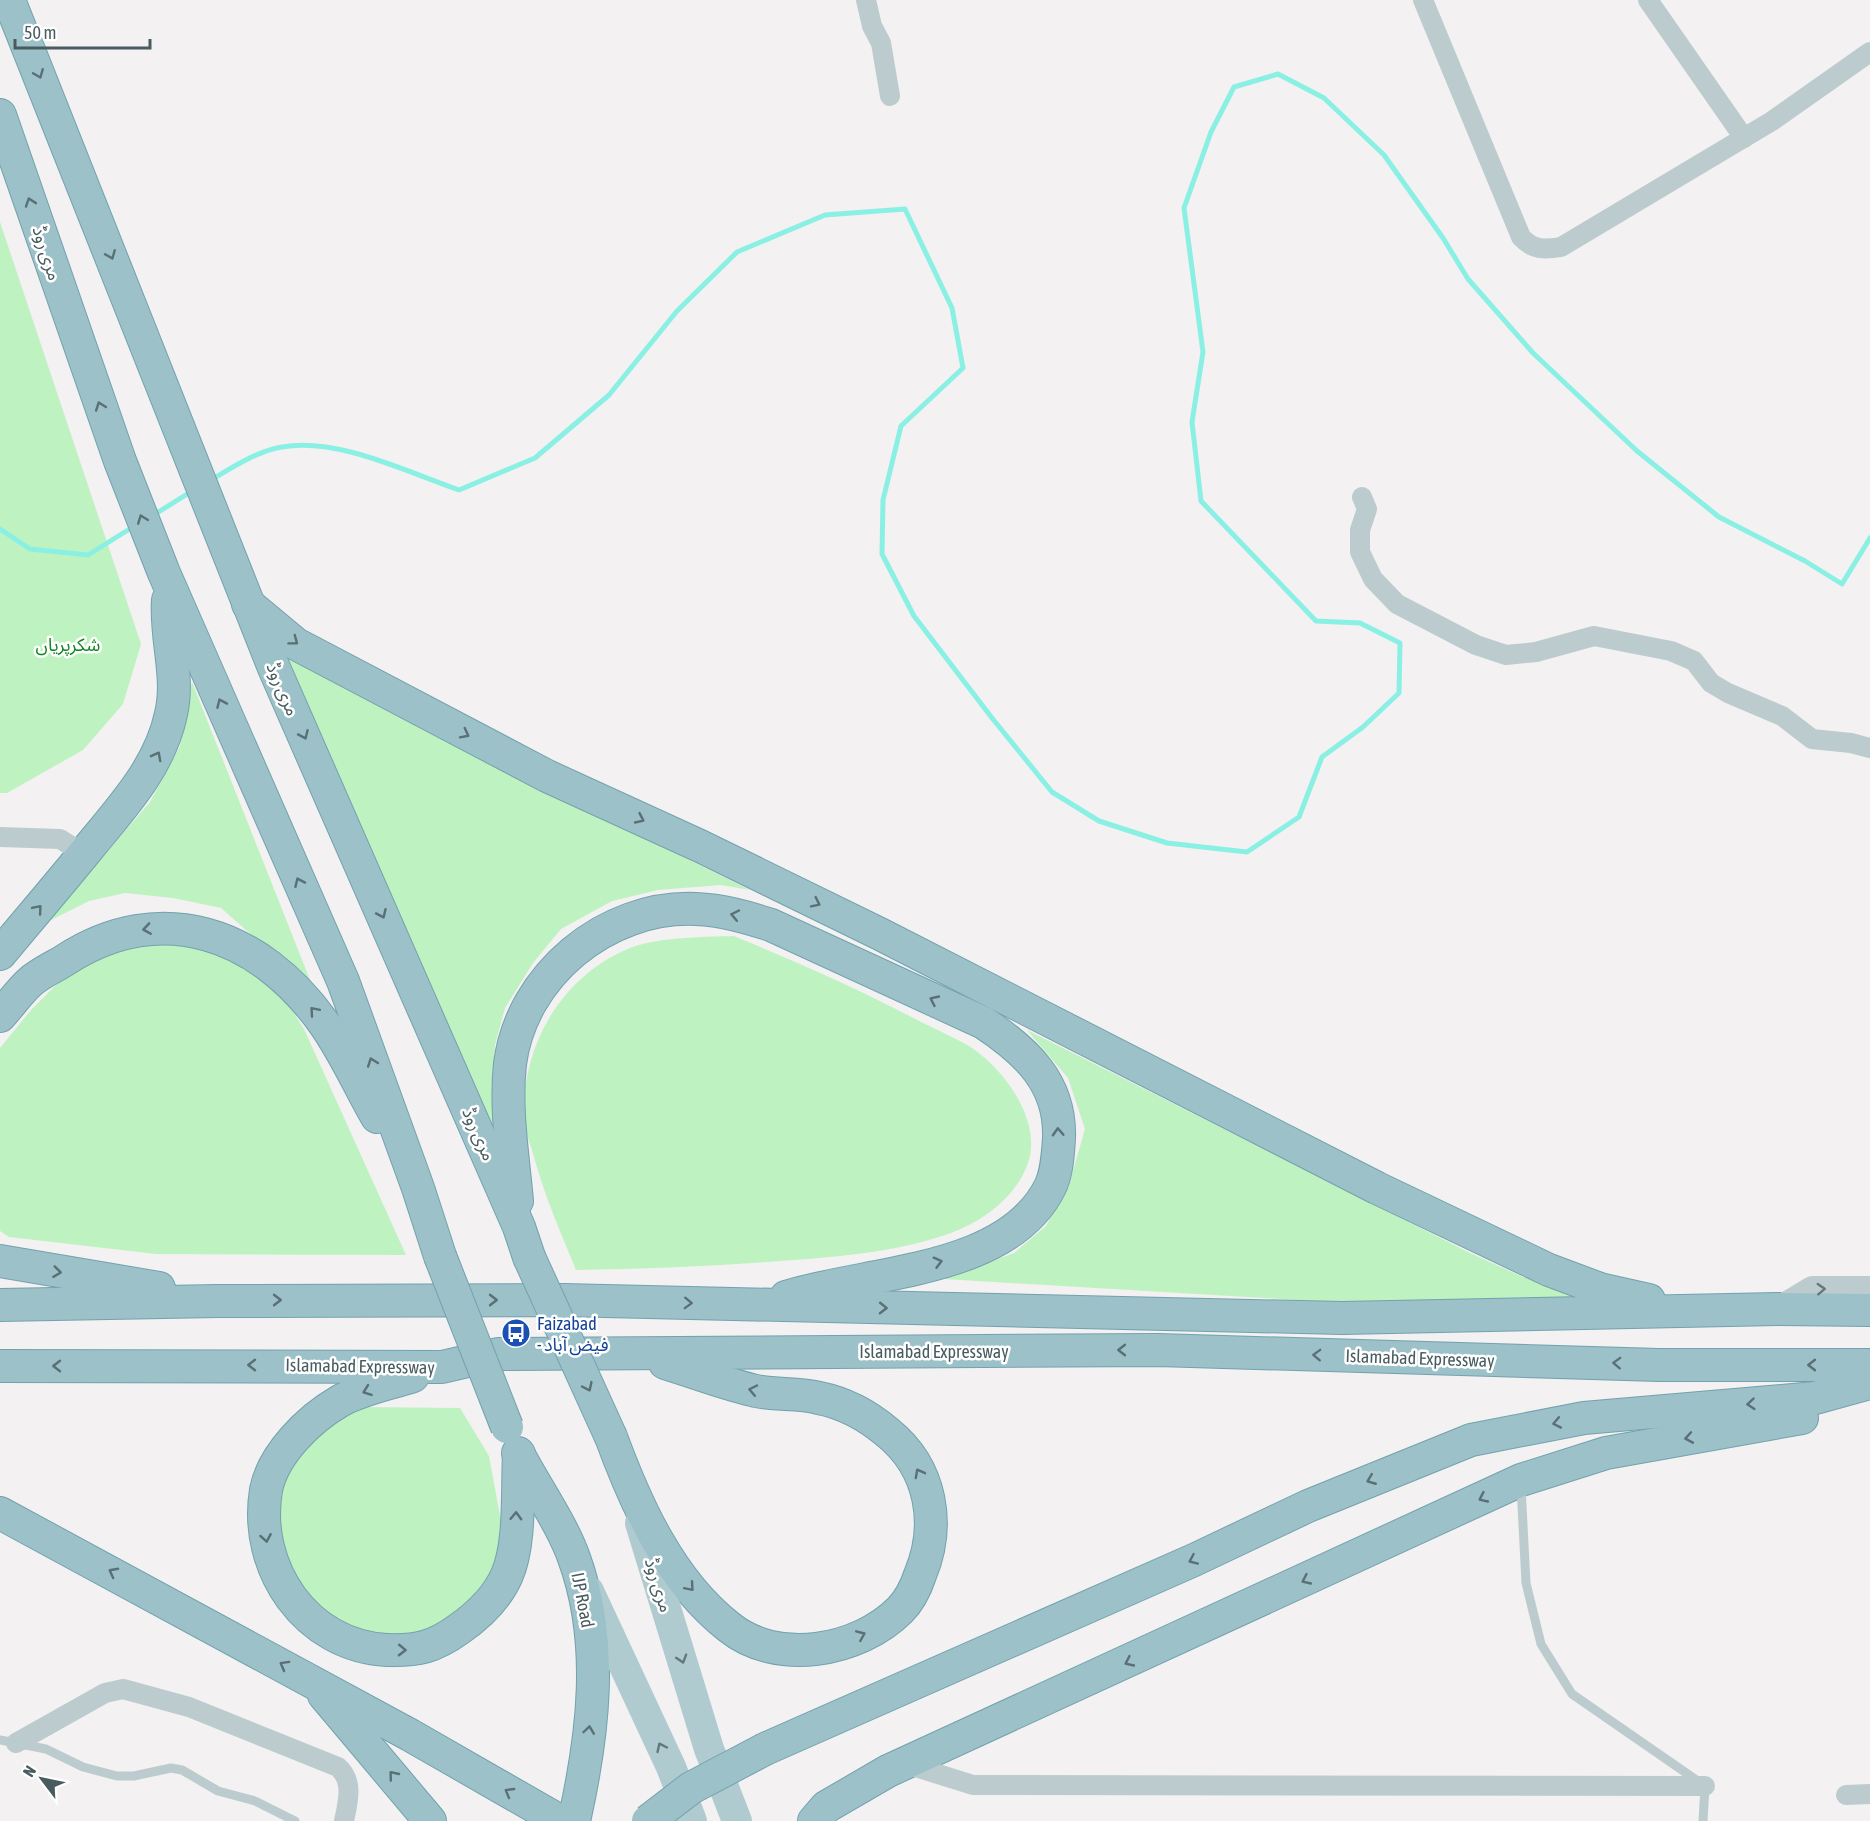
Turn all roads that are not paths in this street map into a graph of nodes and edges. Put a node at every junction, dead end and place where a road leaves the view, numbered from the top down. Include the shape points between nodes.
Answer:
1 (9, 0) edge
2 (866, 0) edge
3 (1423, 0) edge
4 (1648, 0) edge
5 (1870, 52) edge
6 (890, 96) dead end
7 (0, 115) edge
8 (1744, 138) junction
9 (1362, 497) dead end
10 (167, 579) junction
11 (248, 604) junction
12 (1870, 748) edge
13 (0, 837) edge
14 (84, 854) junction
15 (0, 954) edge
16 (0, 1017) edge
17 (418, 1188) junction
18 (519, 1227) junction
19 (0, 1261) edge
20 (1870, 1288) edge
21 (218, 1300) junction
22 (0, 1305) edge
23 (759, 1305) junction
24 (1777, 1309) junction
25 (1870, 1310) edge
26 (1689, 1311) junction
27 (638, 1355) junction
28 (1870, 1365) edge
29 (0, 1366) edge
30 (442, 1367) junction
31 (1870, 1383) edge
32 (1870, 1402) edge
33 (513, 1440) junction
34 (1521, 1480) junction
35 (628, 1483) junction
36 (0, 1513) edge
37 (574, 1557) junction
38 (312, 1681) junction
39 (8, 1742) edge
40 (906, 1764) junction
41 (1705, 1786) junction
42 (1870, 1794) edge
43 (1846, 1796) dead end
44 (295, 1821) edge
45 (344, 1821) edge
46 (430, 1821) edge
47 (560, 1821) edge
48 (574, 1821) edge
49 (648, 1821) edge
50 (692, 1821) edge
51 (737, 1821) edge
52 (814, 1821) edge
53 (1702, 1821) edge

1 -> 11 highway, مری روڈ
2 - 6 street via 881,43
3 - 8 street via 1521,237 1530,247 1561,247
4 - 8 street
5 - 8 street
10 -> 7 highway, مری روڈ via 120,461
9 - 12 street via 1367,509 1360,530 1360,552 1373,579 1396,604 1476,645 1506,655 1536,652 1594,636 1671,651 1694,661 1712,683 1782,716 1812,740
14 -> 10 highway via 148,772 163,744 172,712 174,665 167,617
17 -> 10 highway, مری روڈ via 343,981
11 -> 18 highway, مری روڈ
11 -> 26 highway via 296,644 363,681 547,776 880,934 1377,1188 1549,1270 1600,1289
13 - 14 street via 60,839
15 -> 14 highway
17 -> 16 highway via 323,1022 290,984 260,958 223,938 187,928 156,927 85,946 31,981
17 - 33 highway, مری روڈ, bridge via 440,1256
23 -> 18 highway via 816,1287 953,1258 1011,1232 1033,1213 1050,1187 1059,1135 1054,1100 1040,1071 1016,1044 984,1023 771,925 736,914 694,909 657,912 623,922 592,938 548,975 518,1030 510,1063 508,1100
18 -> 35 highway, مری روڈ, bridge
19 -> 21 highway
24 -> 20 street via 1812,1288
21 - 22 highway, Islamabad Expressway
21 -> 23 highway, Islamabad Expressway via 563,1300
23 -> 26 highway, Islamabad Expressway via 1342,1318
24 - 25 highway, Islamabad Expressway
24 - 26 highway, Islamabad Expressway
28 -> 27 highway, Islamabad Expressway via 1659,1365 1158,1350
27 - 30 highway, Islamabad Expressway via 498,1354
35 -> 27 highway via 676,1570 711,1611 738,1633 781,1648 818,1649 858,1638 879,1627 901,1609 916,1587 928,1556 933,1529 922,1478 902,1447 870,1419 818,1397 754,1391
30 -> 29 highway, Islamabad Expressway
30 -> 33 highway via 340,1401 312,1422 283,1452 267,1488 264,1524 272,1566 292,1603 319,1627 375,1649 411,1651 441,1643 490,1603 507,1575 514,1543
31 -> 49 highway, bridge via 1815,1398 1584,1418 1471,1440 1308,1506 765,1749 690,1788
32 -> 34 highway via 1846,1410 1606,1453
33 - 37 highway, IJP Road
34 -> 40 highway
34 - 41 lane via 1526,1583 1541,1644 1572,1694
35 -> 51 main road, مری روڈ via 710,1749
38 -> 36 highway
48 -> 37 highway, IJP Road via 595,1685 588,1611
50 -> 37 main road
46 -> 38 highway
47 -> 38 highway
39 - 44 lane via 46,1749 83,1767 117,1776 182,1770 218,1791 255,1801
39 - 45 street via 105,1693 123,1689 189,1707 338,1767 349,1785
40 - 41 street via 973,1785
40 - 52 highway via 835,1801
41 - 53 lane
42 - 43 street

